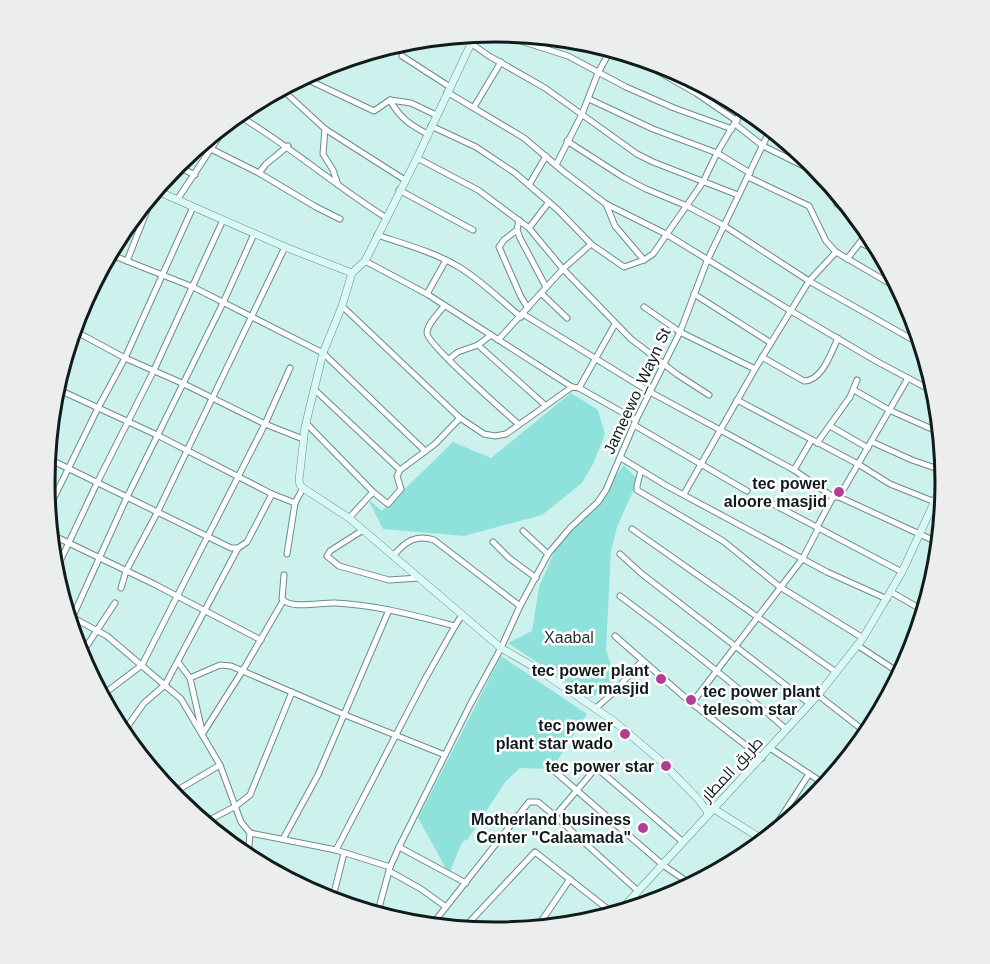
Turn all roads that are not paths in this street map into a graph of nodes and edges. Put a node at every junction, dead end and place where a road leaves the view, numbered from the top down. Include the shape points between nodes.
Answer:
1 (471, 43) joint
2 (527, 43) edge
3 (402, 56) dead end
4 (607, 56) edge
5 (501, 62) junction
6 (598, 73) junction
7 (670, 78) edge
8 (312, 82) edge
9 (448, 90) junction
10 (287, 94) dead end
11 (589, 99) junction
12 (390, 100) junction
13 (474, 107) junction
14 (582, 114) junction
15 (436, 115) junction
16 (739, 116) edge
17 (246, 120) edge
18 (734, 125) junction
19 (325, 129) junction
20 (430, 130) junction
21 (767, 136) edge
22 (567, 141) junction
23 (215, 143) edge
24 (288, 146) junction
25 (763, 146) junction
26 (211, 149) junction
27 (717, 153) junction
28 (546, 156) junction
29 (417, 158) junction
30 (798, 163) edge
31 (556, 165) junction
32 (185, 170) edge
33 (259, 173) junction
34 (195, 175) junction
35 (749, 175) junction
36 (405, 180) junction
37 (703, 182) junction
38 (338, 185) junction
39 (529, 185) junction
40 (399, 190) junction
41 (163, 194) edge
42 (738, 195) junction
43 (177, 200) junction
44 (549, 202) junction
45 (606, 204) junction
46 (687, 206) junction
47 (193, 207) junction
48 (145, 215) edge
49 (385, 217) junction
50 (340, 219) dead end
51 (223, 220) junction
52 (519, 220) junction
53 (723, 225) junction
54 (529, 228) junction
55 (473, 230) dead end
56 (517, 230) junction
57 (254, 234) junction
58 (666, 234) junction
59 (376, 235) junction
60 (861, 243) joint
61 (591, 244) junction
62 (865, 245) edge
63 (285, 247) junction
64 (836, 252) junction
65 (117, 257) edge
66 (847, 259) junction
67 (446, 260) junction
68 (644, 260) junction
69 (127, 261) junction
70 (365, 261) junction
71 (707, 261) junction
72 (563, 269) junction
73 (352, 273) junction
74 (164, 275) junction
75 (809, 280) junction
76 (887, 282) edge
77 (193, 287) junction
78 (546, 287) junction
79 (541, 293) junction
80 (427, 294) junction
81 (694, 294) junction
82 (223, 303) junction
83 (342, 306) junction
84 (444, 306) junction
85 (528, 308) junction
86 (644, 308) dead end
87 (791, 311) junction
88 (522, 315) junction
89 (251, 316) junction
90 (567, 318) dead end
91 (615, 324) junction
92 (680, 332) junction
93 (81, 334) edge
94 (491, 335) junction
95 (838, 338) junction
96 (911, 339) edge
97 (498, 340) junction
98 (771, 343) junction
99 (478, 345) junction
100 (323, 353) junction
101 (762, 357) junction
102 (126, 358) junction
103 (595, 358) junction
104 (449, 359) junction
105 (665, 364) junction
106 (290, 368) dead end
107 (754, 369) junction
108 (154, 370) junction
109 (908, 378) junction
110 (857, 380) dead end
111 (183, 384) junction
112 (576, 387) junction
113 (925, 387) edge
114 (314, 389) junction
115 (854, 390) junction
116 (650, 392) junction
117 (64, 393) edge
118 (709, 395) dead end
119 (213, 398) junction
120 (737, 400) junction
121 (544, 405) junction
122 (98, 408) junction
123 (889, 410) junction
124 (460, 418) junction
125 (129, 421) junction
126 (306, 423) junction
127 (635, 423) junction
128 (265, 424) junction
129 (518, 424) junction
130 (830, 426) junction
131 (931, 429) edge
132 (719, 430) junction
133 (157, 435) junction
134 (303, 439) junction
135 (814, 442) junction
136 (872, 442) junction
137 (868, 448) junction
138 (188, 450) junction
139 (425, 451) junction
140 (621, 458) junction
141 (56, 462) edge
142 (701, 464) junction
143 (858, 464) junction
144 (68, 467) junction
145 (935, 468) edge
146 (400, 470) junction
147 (794, 470) junction
148 (641, 471) junction
149 (238, 476) junction
150 (97, 483) junction
151 (303, 488) junction
152 (747, 491) dead end
153 (374, 492) junction
154 (55, 494) edge
155 (272, 494) junction
156 (684, 494) junction
157 (127, 497) junction
158 (836, 497) junction
159 (935, 502) edge
160 (295, 503) junction
161 (771, 503) dead end
162 (934, 504) edge
163 (157, 513) junction
164 (349, 518) junction
165 (632, 528) dead end
166 (817, 528) junction
167 (363, 530) junction
168 (523, 531) dead end
169 (920, 535) junction
170 (59, 538) edge
171 (207, 538) junction
172 (931, 540) edge
173 (69, 542) junction
174 (493, 542) dead end
175 (238, 548) junction
176 (287, 554) dead end
177 (548, 554) junction
178 (620, 554) dead end
179 (393, 556) junction
180 (100, 557) junction
181 (62, 558) edge
182 (803, 558) junction
183 (126, 571) junction
184 (902, 572) junction
185 (284, 575) dead end
186 (419, 578) junction
187 (536, 578) junction
188 (780, 587) junction
189 (121, 588) dead end
190 (891, 591) junction
191 (178, 597) junction
192 (620, 597) dead end
193 (887, 599) junction
194 (283, 601) junction
195 (115, 603) dead end
196 (520, 606) junction
197 (917, 607) edge
198 (206, 610) junction
199 (389, 610) junction
200 (75, 612) edge
201 (462, 615) junction
202 (757, 616) junction
203 (77, 618) edge
204 (455, 626) junction
205 (98, 630) junction
206 (615, 636) dead end
207 (862, 638) junction
208 (261, 640) junction
209 (735, 645) junction
210 (857, 645) junction
211 (87, 646) edge
212 (501, 648) junction
213 (642, 661) junction
214 (178, 662) junction
215 (142, 665) junction
216 (894, 669) edge
217 (243, 670) junction
218 (718, 671) junction
219 (836, 672) junction
220 (190, 678) junction
221 (165, 685) junction
222 (108, 691) edge
223 (292, 692) junction
224 (818, 695) junction
225 (692, 703) junction
226 (810, 704) junction
227 (596, 708) junction
228 (345, 715) junction
229 (128, 725) edge
230 (860, 728) edge
231 (787, 730) junction
232 (203, 733) junction
233 (396, 735) junction
234 (770, 748) junction
235 (445, 755) junction
236 (762, 758) junction
237 (220, 765) junction
238 (552, 769) dead end
239 (809, 774) junction
240 (818, 780) edge
241 (180, 789) edge
242 (577, 790) junction
243 (236, 806) junction
244 (711, 811) junction
245 (782, 815) edge
246 (555, 816) junction
247 (212, 819) edge
248 (250, 833) junction
249 (757, 835) edge
250 (284, 839) junction
251 (683, 842) junction
252 (249, 847) edge
253 (399, 847) junction
254 (336, 850) junction
255 (345, 853) junction
256 (663, 865) junction
257 (389, 869) junction
258 (570, 879) junction
259 (684, 880) edge
260 (466, 883) junction
261 (638, 891) junction
262 (335, 892) edge
263 (628, 901) edge
264 (379, 906) edge
265 (607, 907) edge
266 (446, 908) junction
267 (438, 918) edge
268 (542, 919) edge
269 (470, 921) edge

1 - 5 street
1 - 9 street
2 - 6 street via 568,56
3 - 9 street
4 - 6 street
5 - 13 street
5 - 14 street
6 - 11 street
6 - 18 street via 683,112
7 - 18 street via 696,93
8 - 12 street via 374,111
9 - 13 street
9 - 15 street
10 - 19 street
11 - 14 street
11 - 27 street
12 - 15 street via 408,102
12 - 20 street via 397,113 414,127
13 - 28 street
14 - 22 street
14 - 37 street via 637,154
15 - 20 street
16 - 18 street
17 - 24 street
18 - 25 street
18 - 27 street
19 - 36 street
19 - 38 street via 322,154
20 - 29 street
20 - 39 street via 476,147
21 - 25 street, Jameewo_Wayn St
22 - 31 street
22 - 46 street via 623,177
23 - 26 street
24 - 33 street
24 - 38 street
25 - 30 street
25 - 35 street, Jameewo_Wayn St
26 - 33 street
26 - 34 street
27 - 35 street
27 - 37 street
28 - 31 street
28 - 39 street
29 - 36 street
29 - 52 street via 477,190
31 - 45 street
32 - 34 street
33 - 50 street
34 - 43 street
35 - 42 street, Jameewo_Wayn St
35 - 64 street via 809,206 826,241
36 - 40 street
37 - 42 street
37 - 46 street
38 - 49 street
39 - 44 street
40 - 49 street
40 - 55 street
41 - 43 street
42 - 53 street, Jameewo_Wayn St
43 - 47 street
44 - 54 street
44 - 61 street
45 - 58 street
45 - 68 street via 615,226
46 - 53 street
46 - 58 street
47 - 51 street
47 - 74 street
48 - 69 street
49 - 59 street
51 - 57 street
51 - 77 street
52 - 54 street
52 - 56 street
53 - 71 street, Jameewo_Wayn St
53 - 75 street
54 - 72 street
56 - 78 street
56 - 85 street via 499,247
57 - 63 street
57 - 82 street
58 - 68 street
58 - 71 street
59 - 67 street
59 - 70 street
60 - 62 street
60 - 66 street
61 - 68 street via 622,266
61 - 72 street
63 - 73 street
63 - 89 street
64 - 66 street
64 - 75 street
65 - 69 street
66 - 76 street
67 - 80 street
67 - 88 street via 483,283
69 - 74 street
70 - 73 street
70 - 80 street
71 - 81 street, Jameewo_Wayn St
71 - 87 street
72 - 78 street
72 - 91 street
73 - 83 street
74 - 77 street
74 - 102 street
75 - 87 street
75 - 96 street
77 - 82 street
77 - 108 street
78 - 79 street
79 - 85 street
79 - 90 street
80 - 84 street
81 - 92 street, Jameewo_Wayn St
81 - 98 street
82 - 89 street
82 - 111 street
83 - 100 street
83 - 124 street
84 - 94 street
84 - 104 street via 427,334
85 - 88 street
86 - 92 street
87 - 95 street
87 - 98 street
88 - 97 street
88 - 103 street
89 - 100 street
89 - 119 street
91 - 103 street
91 - 105 street
92 - 105 street, Jameewo_Wayn St
92 - 107 street
93 - 102 street
94 - 97 street
94 - 99 street
95 - 101 street via 816,378 809,381
95 - 109 street
97 - 112 street
98 - 101 street
99 - 104 street
99 - 121 street
100 - 114 street
100 - 139 street
101 - 107 street
102 - 108 street
102 - 122 street
103 - 112 street
103 - 116 street
104 - 129 street
105 - 116 street, Jameewo_Wayn St
105 - 118 street
106 - 128 street
107 - 120 street
108 - 111 street
108 - 125 street
109 - 113 street
109 - 123 street
110 - 115 street
111 - 119 street
111 - 133 street
112 - 121 street
112 - 127 street
114 - 126 street
114 - 146 street
115 - 123 street
115 - 130 street
116 - 127 street, Jameewo_Wayn St
116 - 132 street
117 - 122 street
119 - 128 street
119 - 138 street
120 - 132 street
120 - 135 street
121 - 129 street
122 - 125 street
122 - 144 street
123 - 131 street
123 - 136 street
124 - 129 street via 489,435 504,435
124 - 139 street
125 - 133 street
125 - 150 street
126 - 134 street
126 - 153 street
127 - 140 street, Jameewo_Wayn St
127 - 142 street
128 - 134 street
128 - 149 street
130 - 135 street
130 - 137 street
132 - 142 street
132 - 147 street
133 - 138 street
133 - 157 street
134 - 151 street via 298,480
135 - 143 street
135 - 147 street
136 - 137 street
136 - 145 street
137 - 143 street
138 - 149 street
138 - 163 street
139 - 146 street
140 - 148 street
140 - 177 street, Jameewo_Wayn St via 598,502
141 - 144 street
142 - 152 street
142 - 156 street
143 - 158 street
143 - 159 street via 902,490
144 - 150 street
144 - 154 street
146 - 153 street via 397,476 401,489 393,500 388,504
147 - 158 street
148 - 156 street
148 - 188 street via 637,490 723,541
149 - 155 street
149 - 171 street
150 - 157 street
150 - 173 street
151 - 160 street
151 - 164 street
153 - 164 street
155 - 160 street
155 - 175 street via 247,542
156 - 182 street
157 - 163 street
157 - 180 street
158 - 166 street
158 - 169 street
160 - 176 street
161 - 166 street
162 - 169 street, طريق المطار
163 - 171 street
163 - 183 street
164 - 167 street
165 - 202 street
166 - 182 street
166 - 184 street
167 - 179 street
167 - 186 street via 327,556 339,566 389,580
168 - 177 street
169 - 172 street
169 - 184 street, طريق المطار
170 - 173 street
171 - 175 street
171 - 191 street
173 - 180 street
173 - 181 street
174 - 187 street
175 - 198 street
177 - 187 street, Jameewo_Wayn St
178 - 209 street
179 - 186 street
179 - 196 street via 415,538 434,540
180 - 183 street
180 - 200 street
182 - 188 street
182 - 193 street
183 - 189 street
183 - 191 street
184 - 190 street, طريق المطار
185 - 194 street
186 - 201 street
187 - 196 street, Jameewo_Wayn St
188 - 202 street
188 - 207 street
190 - 193 street, طريق المطار
190 - 197 street
191 - 198 street
191 - 215 street
192 - 218 street
193 - 207 street, طريق المطار
194 - 199 street via 335,602
194 - 208 street
195 - 205 street
196 - 212 street, Jameewo_Wayn St
198 - 208 street
198 - 214 street
199 - 204 street
199 - 228 street
201 - 204 street
201 - 212 street
202 - 209 street
202 - 219 street
203 - 205 street
204 - 233 street
205 - 211 street
205 - 215 street
206 - 213 street
207 - 210 street, طريق المطار
208 - 217 street
209 - 218 street
209 - 226 street
210 - 216 street
210 - 219 street, طريق المطار
212 - 227 street
212 - 235 street, Jameewo_Wayn St
213 - 225 street
213 - 227 street
214 - 220 street
214 - 221 street
215 - 221 street
215 - 222 street
217 - 220 street via 220,664
217 - 223 street
217 - 232 street
218 - 225 street
218 - 231 street
219 - 224 street, طريق المطار
220 - 232 street
221 - 229 street via 144,703
221 - 232 street via 181,699
223 - 228 street
223 - 243 street via 252,792
224 - 226 street, طريق المطار
224 - 230 street
225 - 236 street
226 - 231 street, طريق المطار
227 - 244 street via 661,761
228 - 233 street
228 - 250 street
231 - 234 street, طريق المطار
232 - 237 street
233 - 235 street
233 - 254 street
234 - 236 street, طريق المطار
234 - 239 street
235 - 253 street, Jameewo_Wayn St
236 - 244 street, طريق المطار
237 - 241 street
237 - 243 street
238 - 242 street
239 - 240 street
239 - 245 street
242 - 246 street
242 - 251 street via 598,768
242 - 256 street
243 - 247 street
243 - 248 street
244 - 249 street
244 - 251 street, طريق المطار
246 - 260 street via 538,802 529,802
246 - 261 street
248 - 250 street
248 - 252 street
250 - 254 street
251 - 256 street, طريق المطار
253 - 257 street, Jameewo_Wayn St
253 - 260 street
254 - 255 street
255 - 257 street
255 - 262 street
256 - 259 street
256 - 261 street, طريق المطار
257 - 264 street, Jameewo_Wayn St
257 - 266 street
258 - 265 street
258 - 268 street
258 - 269 street via 533,853
260 - 266 street
261 - 263 street, طريق المطار
266 - 267 street

